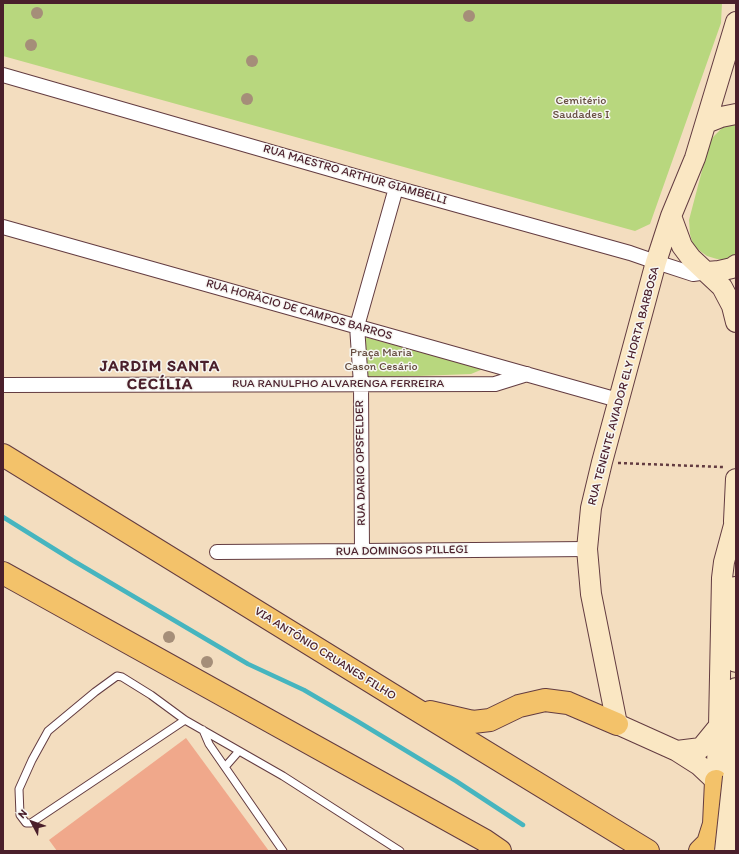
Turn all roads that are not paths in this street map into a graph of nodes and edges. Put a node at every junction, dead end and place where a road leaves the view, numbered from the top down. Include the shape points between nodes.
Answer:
1 (736, 22) edge
2 (3, 75) edge
3 (736, 114) edge
4 (706, 123) junction
5 (396, 188) junction
6 (671, 216) junction
7 (3, 227) edge
8 (656, 262) junction
9 (736, 265) edge
10 (708, 272) junction
11 (736, 322) edge
12 (357, 326) junction
13 (527, 374) junction
14 (360, 384) junction
15 (3, 385) edge
16 (618, 400) junction
17 (3, 455) edge
18 (732, 473) edge
19 (734, 525) junction
20 (587, 549) junction
21 (362, 551) junction
22 (217, 552) dead end
23 (3, 573) edge
24 (736, 662) edge
25 (736, 688) edge
26 (412, 708) junction
27 (186, 720) junction
28 (617, 724) junction
29 (719, 726) junction
30 (203, 730) junction
31 (240, 751) junction
32 (677, 751) junction
33 (225, 767) junction
34 (724, 779) junction
35 (736, 808) edge
36 (283, 851) edge
37 (400, 851) edge
38 (500, 851) edge
39 (648, 851) edge
40 (700, 851) edge
41 (725, 851) edge

1 - 4 street, RUA TENENTE AVIADOR ELY HORTA BARBOSA
2 - 5 street, RUA MAESTRO ARTHUR GIAMBELLI
3 - 4 street via 721,116
4 - 6 street, RUA TENENTE AVIADOR ELY HORTA BARBOSA via 695,158
5 - 8 street, RUA MAESTRO ARTHUR GIAMBELLI
5 - 12 street, RUA DARIO OPSFELDER
6 - 8 street, RUA TENENTE AVIADOR ELY HORTA BARBOSA
6 - 10 street via 682,246 691,258
7 - 12 street, RUA HORÁCIO DE CAMPOS BARROS
8 - 10 street, RUA MAESTRO ARTHUR GIAMBELLI via 693,274
8 - 16 street, RUA TENENTE AVIADOR ELY HORTA BARBOSA
9 - 10 street via 719,272
10 - 11 street via 722,287 732,306
12 - 13 street, RUA HORÁCIO DE CAMPOS BARROS
12 - 14 street, RUA DARIO OPSFELDER
13 - 14 street, RUA RANULPHO ALVARENGA FERREIRA via 495,384
13 - 16 street, RUA HORÁCIO DE CAMPOS BARROS
14 - 15 street, RUA RANULPHO ALVARENGA FERREIRA
14 - 21 street, RUA DARIO OPSFELDER
16 - 20 street, RUA TENENTE AVIADOR ELY HORTA BARBOSA via 591,508
17 - 26 main road, VIA ANTÔNIO CRUANES FILHO
18 - 19 street
19 - 24 street
19 - 29 street via 722,578
20 - 21 street, RUA DOMINGOS PILLEGI
20 - 28 street, RUA TENENTE AVIADOR ELY HORTA BARBOSA via 591,594
21 - 22 street, RUA DOMINGOS PILLEGI
23 - 38 main road
25 - 34 street
26 - 28 main road via 473,722 490,720 519,706 546,700 568,703
26 - 39 main road, VIA ANTÔNIO CRUANES FILHO
27 - 27 lane via 31,823 26,823 20,815 19,788 48,731 117,676 134,684
27 - 30 lane
28 - 32 street
29 - 32 street via 700,748
29 - 34 street
30 - 31 lane
30 - 33 lane
31 - 33 lane
31 - 37 lane
32 - 34 street
33 - 36 lane
34 - 35 street via 728,800
34 - 40 main road via 708,843
34 - 41 street, bridge

